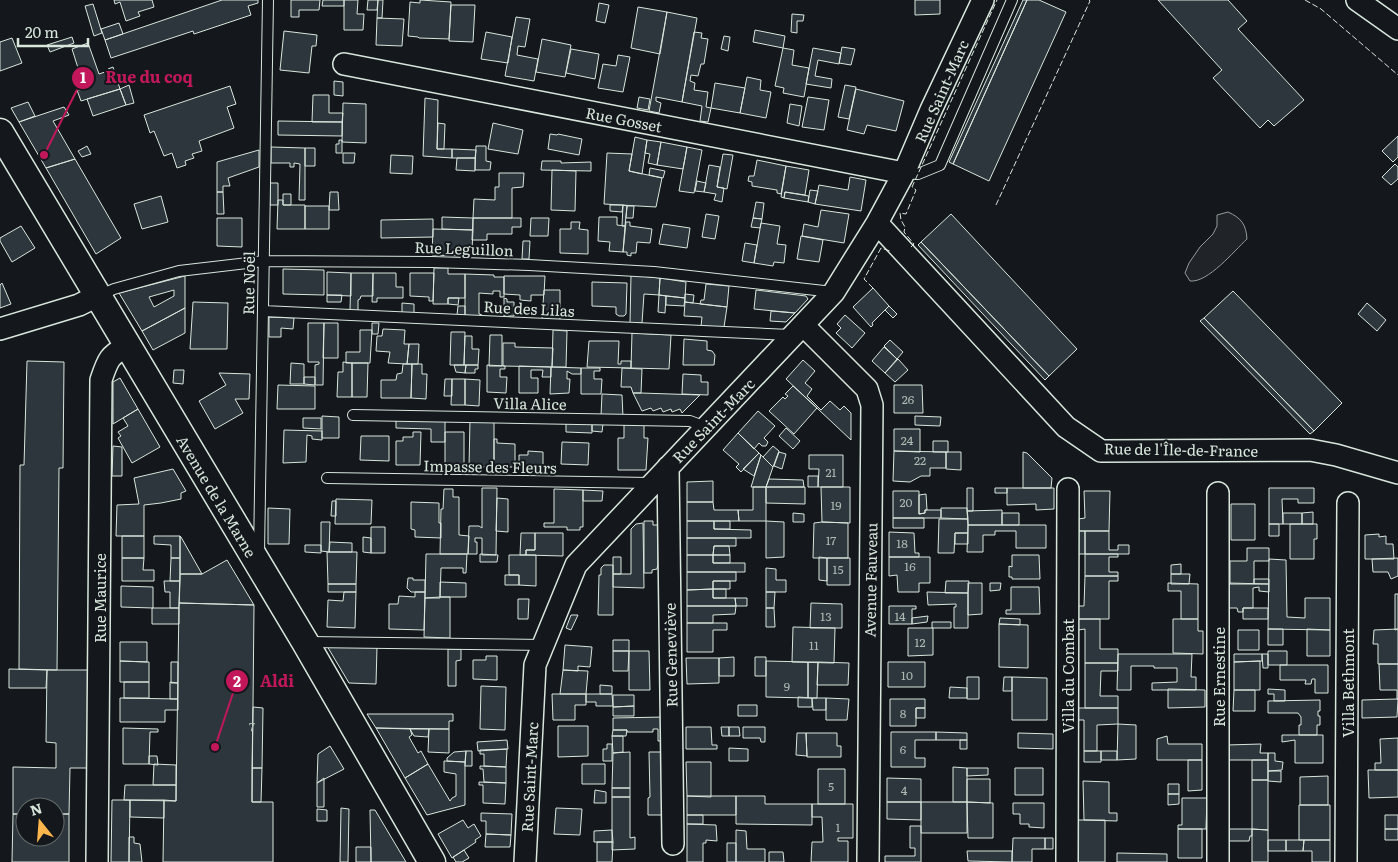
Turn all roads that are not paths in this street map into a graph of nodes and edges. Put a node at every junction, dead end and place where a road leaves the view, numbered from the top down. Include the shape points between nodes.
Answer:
1 (268, 0) edge
2 (983, 0) edge
3 (1012, 0) edge
4 (1357, 0) edge
5 (1398, 29) edge
6 (344, 64) dead end
7 (0, 132) edge
8 (904, 173) junction
9 (877, 223) junction
10 (264, 261) junction
11 (834, 292) junction
12 (97, 296) junction
13 (263, 311) junction
14 (0, 329) edge
15 (799, 330) junction
16 (128, 345) junction
17 (353, 415) dead end
18 (706, 427) junction
19 (668, 467) junction
20 (1398, 474) edge
21 (327, 478) dead end
22 (652, 483) junction
23 (1068, 489) dead end
24 (1218, 492) dead end
25 (1348, 503) dead end
26 (259, 566) junction
27 (305, 642) junction
28 (544, 646) junction
29 (673, 844) dead end
30 (96, 862) edge
31 (432, 862) edge
32 (525, 862) edge
33 (868, 862) edge
34 (1066, 862) edge
35 (1218, 862) edge
36 (1346, 862) edge

1 - 10 lane, Rue Noël
2 - 8 street, Rue Saint-Marc
3 - 8 lane via 940,165 918,174
4 - 5 street
6 - 8 street, Rue Gosset
7 - 12 street, Avenue de la Marne
8 - 9 street, Rue Saint-Marc
9 - 11 street, Rue Saint-Marc
9 - 20 street, Rue de l'Île-de-France via 1066,427 1101,451 1310,450
10 - 11 lane, Rue Leguillon via 432,262 654,272
10 - 12 lane, Rue Leguillon via 179,271
10 - 13 lane, Rue Noël
11 - 15 street, Rue Saint-Marc
12 - 14 street via 79,305
12 - 16 street, Avenue de la Marne
13 - 15 lane, Rue des Lilas
13 - 26 lane, Rue Noël
15 - 18 street, Rue Saint-Marc
15 - 33 street, Avenue Fauveau via 867,389 872,405
16 - 26 street, Avenue de la Marne
16 - 30 street, Rue Maurice via 113,353 101,380
17 - 18 lane, Villa Alice via 690,421
18 - 19 street, Rue Saint-Marc
19 - 22 street, Rue Saint-Marc
19 - 29 street, Rue Geneviève
21 - 22 lane, Impasse des Fleurs
22 - 28 street, Rue Saint-Marc via 576,565
23 - 34 street, Villa du Combat
24 - 35 street, Rue Ernestine
25 - 36 street, Villa Bethmont
26 - 27 street, Avenue de la Marne
27 - 28 lane
27 - 31 street, Avenue de la Marne
28 - 32 street, Rue Saint-Marc via 535,665

